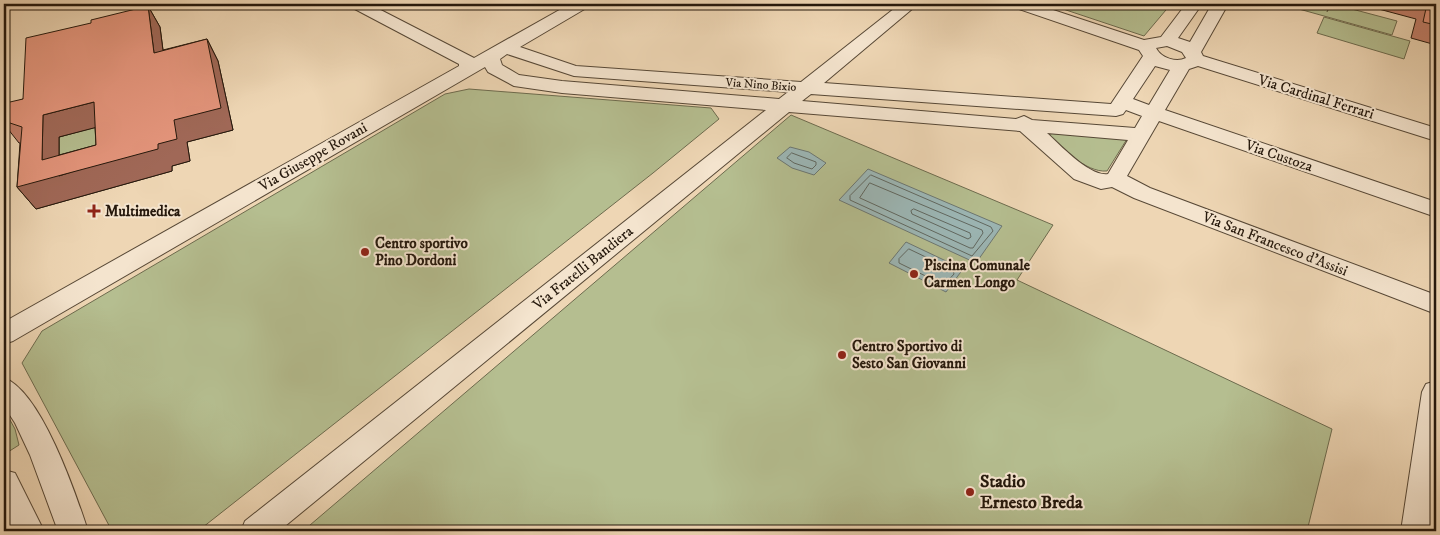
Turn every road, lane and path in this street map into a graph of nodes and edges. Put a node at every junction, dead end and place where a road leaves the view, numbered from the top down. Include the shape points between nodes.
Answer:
1 (357, 4) edge
2 (582, 4) edge
3 (910, 4) edge
4 (1019, 4) edge
5 (1194, 4) edge
6 (1200, 4) edge
7 (1221, 5) edge
8 (1167, 41) junction
9 (497, 52) junction
10 (1150, 52) junction
11 (1190, 59) junction
12 (467, 70) junction
13 (574, 71) junction
14 (514, 80) junction
15 (562, 87) junction
16 (805, 89) junction
17 (722, 101) junction
18 (1020, 103) junction
19 (783, 106) junction
20 (1119, 106) junction
21 (1154, 113) junction
22 (1025, 125) junction
23 (1436, 127) edge
24 (1416, 128) junction
25 (1436, 134) edge
26 (1141, 135) junction
27 (744, 137) junction
28 (1115, 178) junction
29 (1436, 210) edge
30 (1436, 305) edge
31 (45, 312) junction
32 (4, 334) edge
33 (4, 348) edge
34 (4, 390) edge
35 (1436, 392) edge
36 (4, 483) edge
37 (29, 531) edge
38 (74, 531) edge
39 (256, 531) edge
40 (1416, 531) edge

1 - 12 street via 469,62
2 - 9 street, Via Giuseppe Rovani
3 - 16 street, Via Fratelli Bandiera
4 - 10 street
5 - 8 street
6 - 7 street
7 - 11 street
8 - 10 street via 1154,42
8 - 11 street via 1182,44
9 - 12 street, Via Giuseppe Rovani
9 - 13 street, Via Nino Bixio
9 - 14 street, Via Nino Bixio via 494,68
10 - 11 street via 1166,63
10 - 20 street
11 - 21 street
11 - 24 street, Via Cardinal Ferrari
12 - 14 street, Via Nino Bixio via 485,79
12 - 31 street, Via Giuseppe Rovani
13 - 15 street
13 - 16 street, Via Nino Bixio
14 - 15 street, Via Nino Bixio
15 - 17 street, Via Nino Bixio
16 - 18 street, Via Nino Bixio
16 - 19 street, Via Fratelli Bandiera
17 - 19 street, Via Nino Bixio
17 - 27 street, Via Nino Bixio via 738,111
18 - 20 street, Via Nino Bixio
18 - 22 street
19 - 22 street, Via Nino Bixio
19 - 27 street, Via Fratelli Bandiera
20 - 21 street, Via Custoza
21 - 26 street
21 - 29 street, Via Custoza
22 - 26 street, Via Nino Bixio
22 - 28 street via 1081,174 1101,182
23 - 24 street
24 - 25 street, Via Cardinal Ferrari
26 - 28 street
27 - 39 street, Via Fratelli Bandiera
28 - 30 street, Via San Francesco d'Assisi via 1142,193
31 - 32 street, Via Giuseppe Rovani
31 - 33 street, Via Giuseppe Rovani
34 - 38 street via 22,410 38,440
35 - 40 street
36 - 37 street

